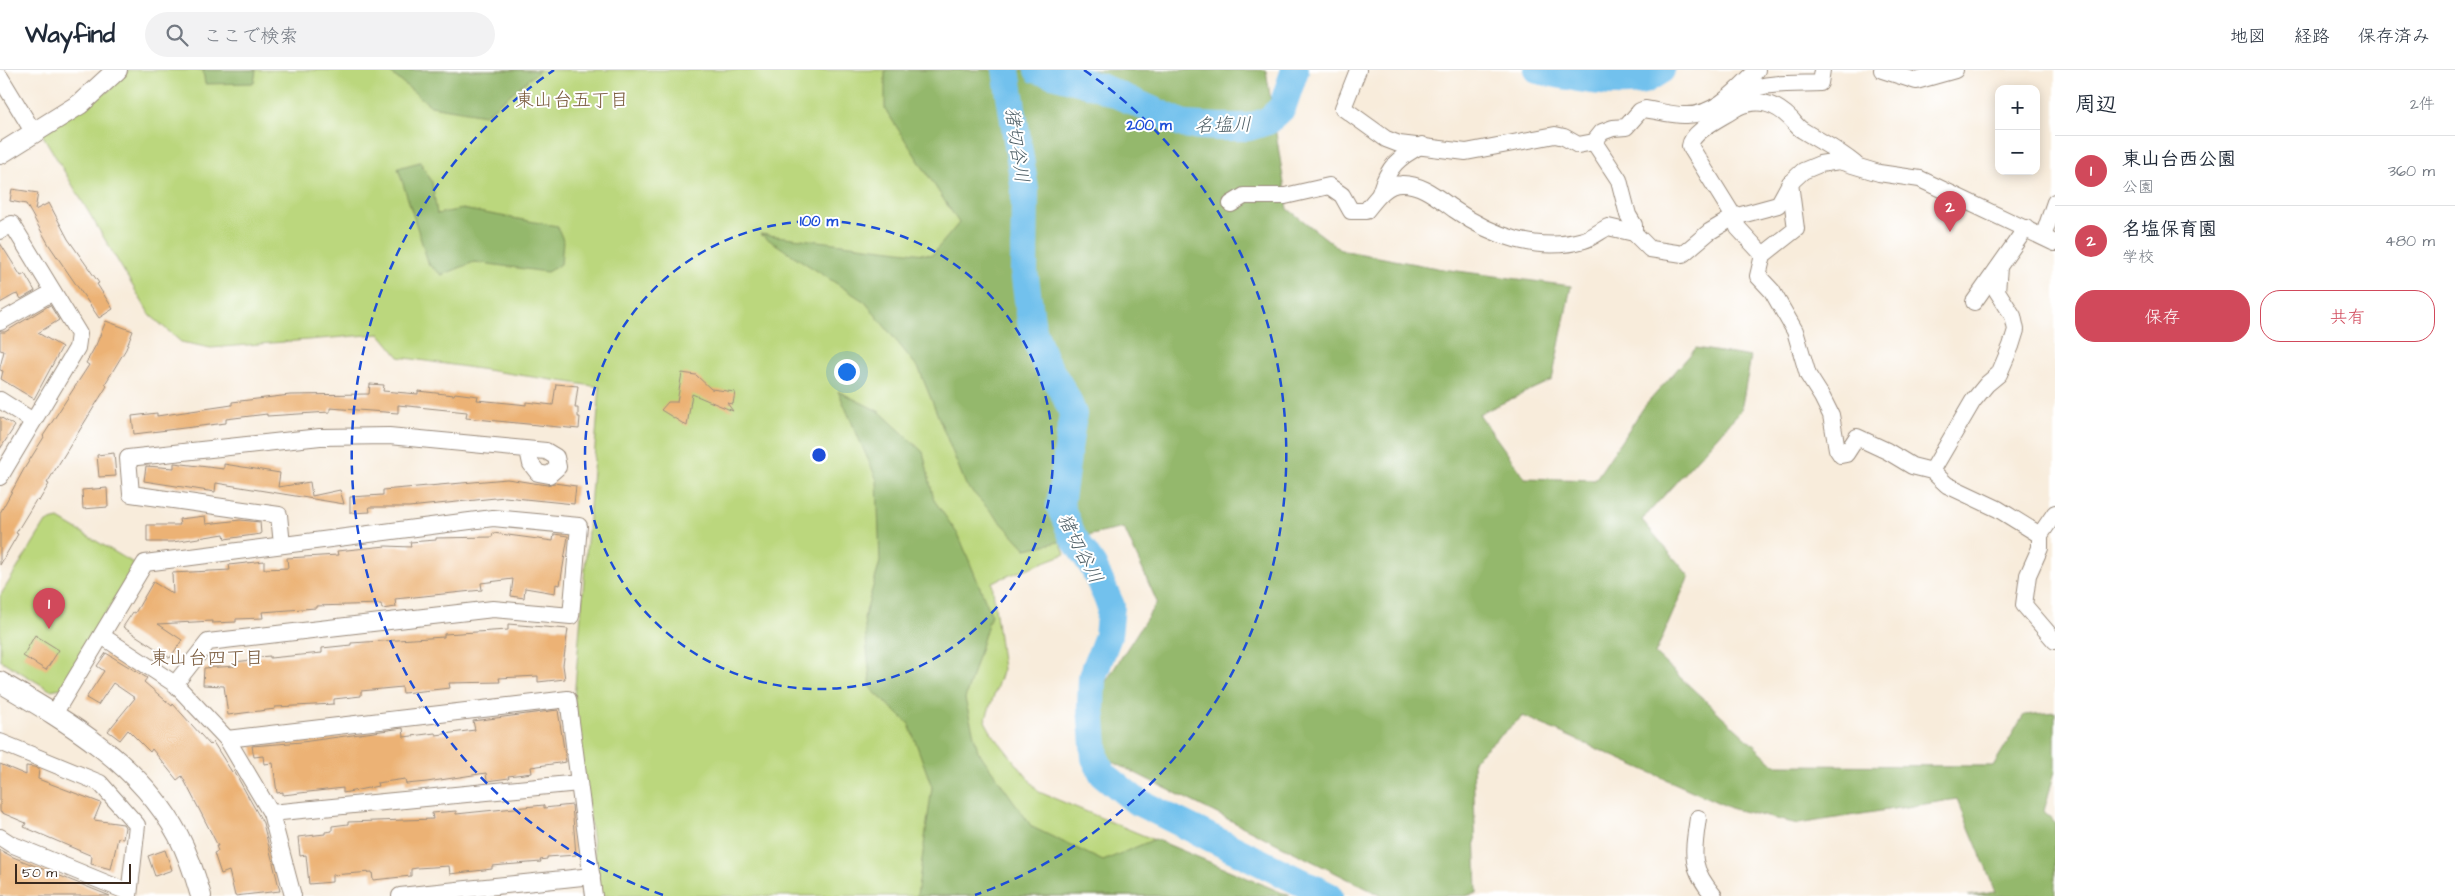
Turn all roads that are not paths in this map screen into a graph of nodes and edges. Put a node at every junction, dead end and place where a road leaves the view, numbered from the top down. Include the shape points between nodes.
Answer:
1 (117, 70) edge
2 (1358, 70) edge
3 (1757, 70) edge
4 (1822, 70) edge
5 (1882, 70) edge
6 (1955, 70) edge
7 (0, 77) edge
8 (1738, 107) junction
9 (34, 133) junction
10 (1594, 142) junction
11 (1422, 145) junction
12 (0, 154) edge
13 (1859, 167) junction
14 (1790, 182) junction
15 (1380, 193) junction
16 (2055, 202) edge
17 (1231, 204) dead end
18 (1734, 217) junction
19 (2026, 228) junction
20 (0, 231) edge
21 (1634, 233) junction
22 (2049, 240) edge
23 (1763, 255) junction
24 (1999, 267) junction
25 (53, 292) junction
26 (1974, 302) dead end
27 (0, 322) edge
28 (0, 400) edge
29 (33, 421) junction
30 (528, 450) dead end
31 (1932, 471) junction
32 (0, 477) edge
33 (2055, 513) edge
34 (2040, 535) junction
35 (282, 545) junction
36 (102, 636) junction
37 (2055, 641) edge
38 (0, 682) edge
39 (175, 684) junction
40 (54, 714) junction
41 (227, 739) junction
42 (0, 742) edge
43 (579, 783) junction
44 (271, 813) junction
45 (1698, 818) dead end
46 (0, 837) edge
47 (592, 876) junction
48 (129, 894) edge
49 (201, 896) edge
50 (293, 896) edge
51 (400, 896) edge
52 (594, 896) edge
53 (1714, 896) edge

1 - 9 street via 80,104
2 - 11 street via 1343,108 1386,139 1399,144
3 - 10 street via 1722,104 1684,116 1645,109 1626,126 1602,132
4 - 8 street via 1820,83 1752,90
5 - 6 street via 1916,81
7 - 9 street
8 - 13 street via 1762,102 1777,107 1800,129 1834,147
8 - 18 street via 1690,141 1690,146
9 - 12 street
10 - 11 street via 1578,145 1555,135 1466,152
10 - 21 street via 1619,180
11 - 15 street via 1401,156
13 - 14 street via 1839,161 1820,164 1803,171
13 - 19 street via 1920,179
14 - 18 street via 1778,206
14 - 23 street via 1796,228
15 - 17 street via 1366,211 1352,211 1342,196 1329,186 1285,196 1244,196
15 - 21 street via 1400,184 1425,189 1478,226 1516,240 1561,245 1586,240 1608,227
16 - 22 street
18 - 21 street via 1708,232 1683,254 1650,249
18 - 23 street via 1738,228
19 - 22 street
19 - 24 street
20 - 25 street via 12,224
23 - 31 street via 1758,276 1776,298 1795,331 1808,375 1831,415 1841,455 1846,454 1858,437 1912,466
24 - 26 street
24 - 31 street via 1997,291 2013,316 2016,330 2011,346 1999,374 1973,400
25 - 27 street
25 - 29 street via 79,334 77,348
28 - 29 street
29 - 32 street
30 - 35 street via 389,436 320,437 128,458 131,494 279,515
31 - 34 street via 1947,485 1998,509
33 - 34 street
34 - 37 street via 2040,548 2028,575 2024,605
35 - 36 street via 145,563
35 - 39 street via 493,518 579,526 571,616 493,609 208,642
36 - 39 street
36 - 40 street
38 - 40 street
39 - 41 street
40 - 49 street via 111,755 158,802 178,835
41 - 43 street via 568,699
41 - 44 street
42 - 48 street via 100,783 137,825
43 - 44 street
43 - 47 street
44 - 50 street
45 - 53 street via 1693,858 1705,885
46 - 48 street
47 - 51 street
47 - 52 street

